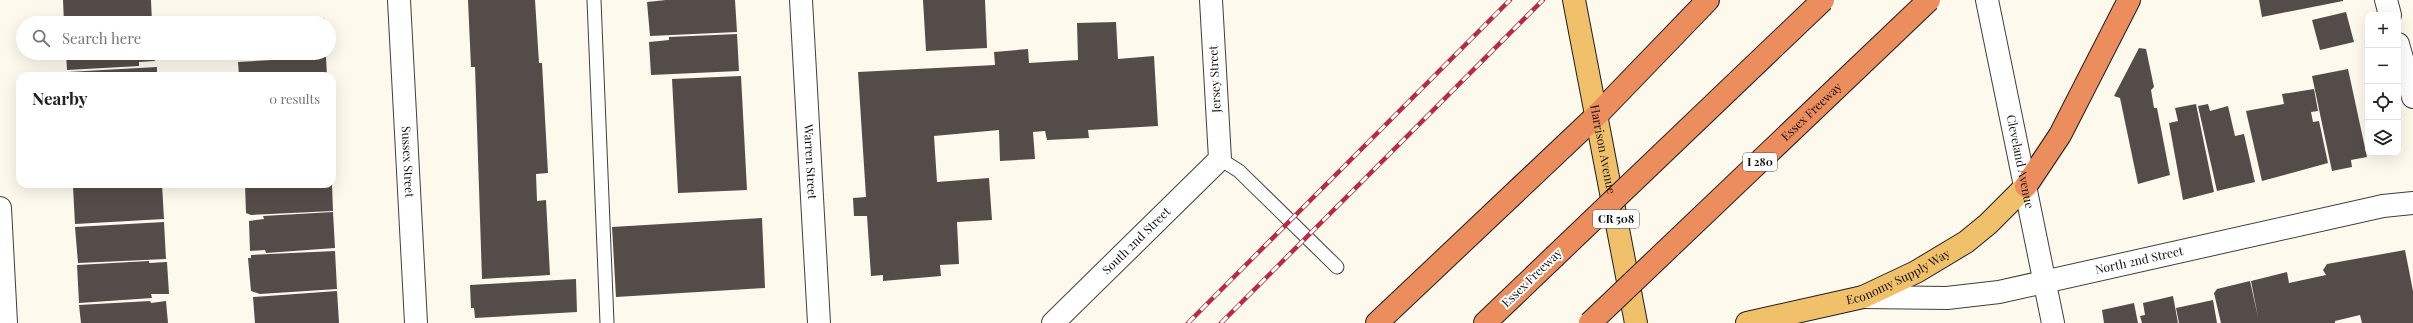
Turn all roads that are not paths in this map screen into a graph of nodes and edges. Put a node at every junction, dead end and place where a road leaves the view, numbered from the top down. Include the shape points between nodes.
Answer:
1 (399, 0) edge
2 (594, 0) edge
3 (801, 0) edge
4 (1211, 0) edge
5 (1574, 0) edge
6 (1708, 0) edge
7 (1823, 0) edge
8 (1929, 0) edge
9 (1987, 0) edge
10 (2129, 0) edge
11 (2386, 0) edge
12 (2389, 12) edge
13 (2399, 48) edge
14 (2413, 97) edge
15 (1597, 114) junction
16 (1220, 159) junction
17 (2026, 186) junction
18 (2413, 202) edge
19 (0, 208) edge
20 (1337, 267) dead end
21 (2045, 282) junction
22 (1863, 297) junction
23 (6, 323) edge
24 (416, 323) edge
25 (607, 323) edge
26 (819, 323) edge
27 (1053, 323) edge
28 (1377, 323) edge
29 (1485, 323) edge
30 (1590, 323) edge
31 (1636, 323) edge
32 (1747, 323) edge
33 (2053, 323) edge

1 - 24 street, Sussex Street
2 - 25 lane
3 - 26 street, Warren Street
4 - 16 street, Jersey Street
5 - 15 main road, Harrison Avenue / CR 508
6 - 15 highway
7 - 29 highway, Essex Freeway, bridge
8 - 30 highway, Essex Freeway / I 280, bridge
9 - 17 street, Cleveland Avenue via 2013,135
10 - 17 highway via 2063,129
11 - 12 street
13 - 14 street
15 - 28 highway
15 - 31 main road, Harrison Avenue / CR 508
16 - 20 lane via 1240,171
16 - 27 street, South 2nd Street
17 - 21 street, Cleveland Avenue
17 - 22 main road, Economy Supply Way via 1966,242 1916,272
18 - 21 street, North 2nd Street via 2383,206
19 - 23 street
21 - 22 street, North 2nd Street via 1974,296
21 - 33 street, Cleveland Avenue
22 - 32 main road, Economy Supply Way

